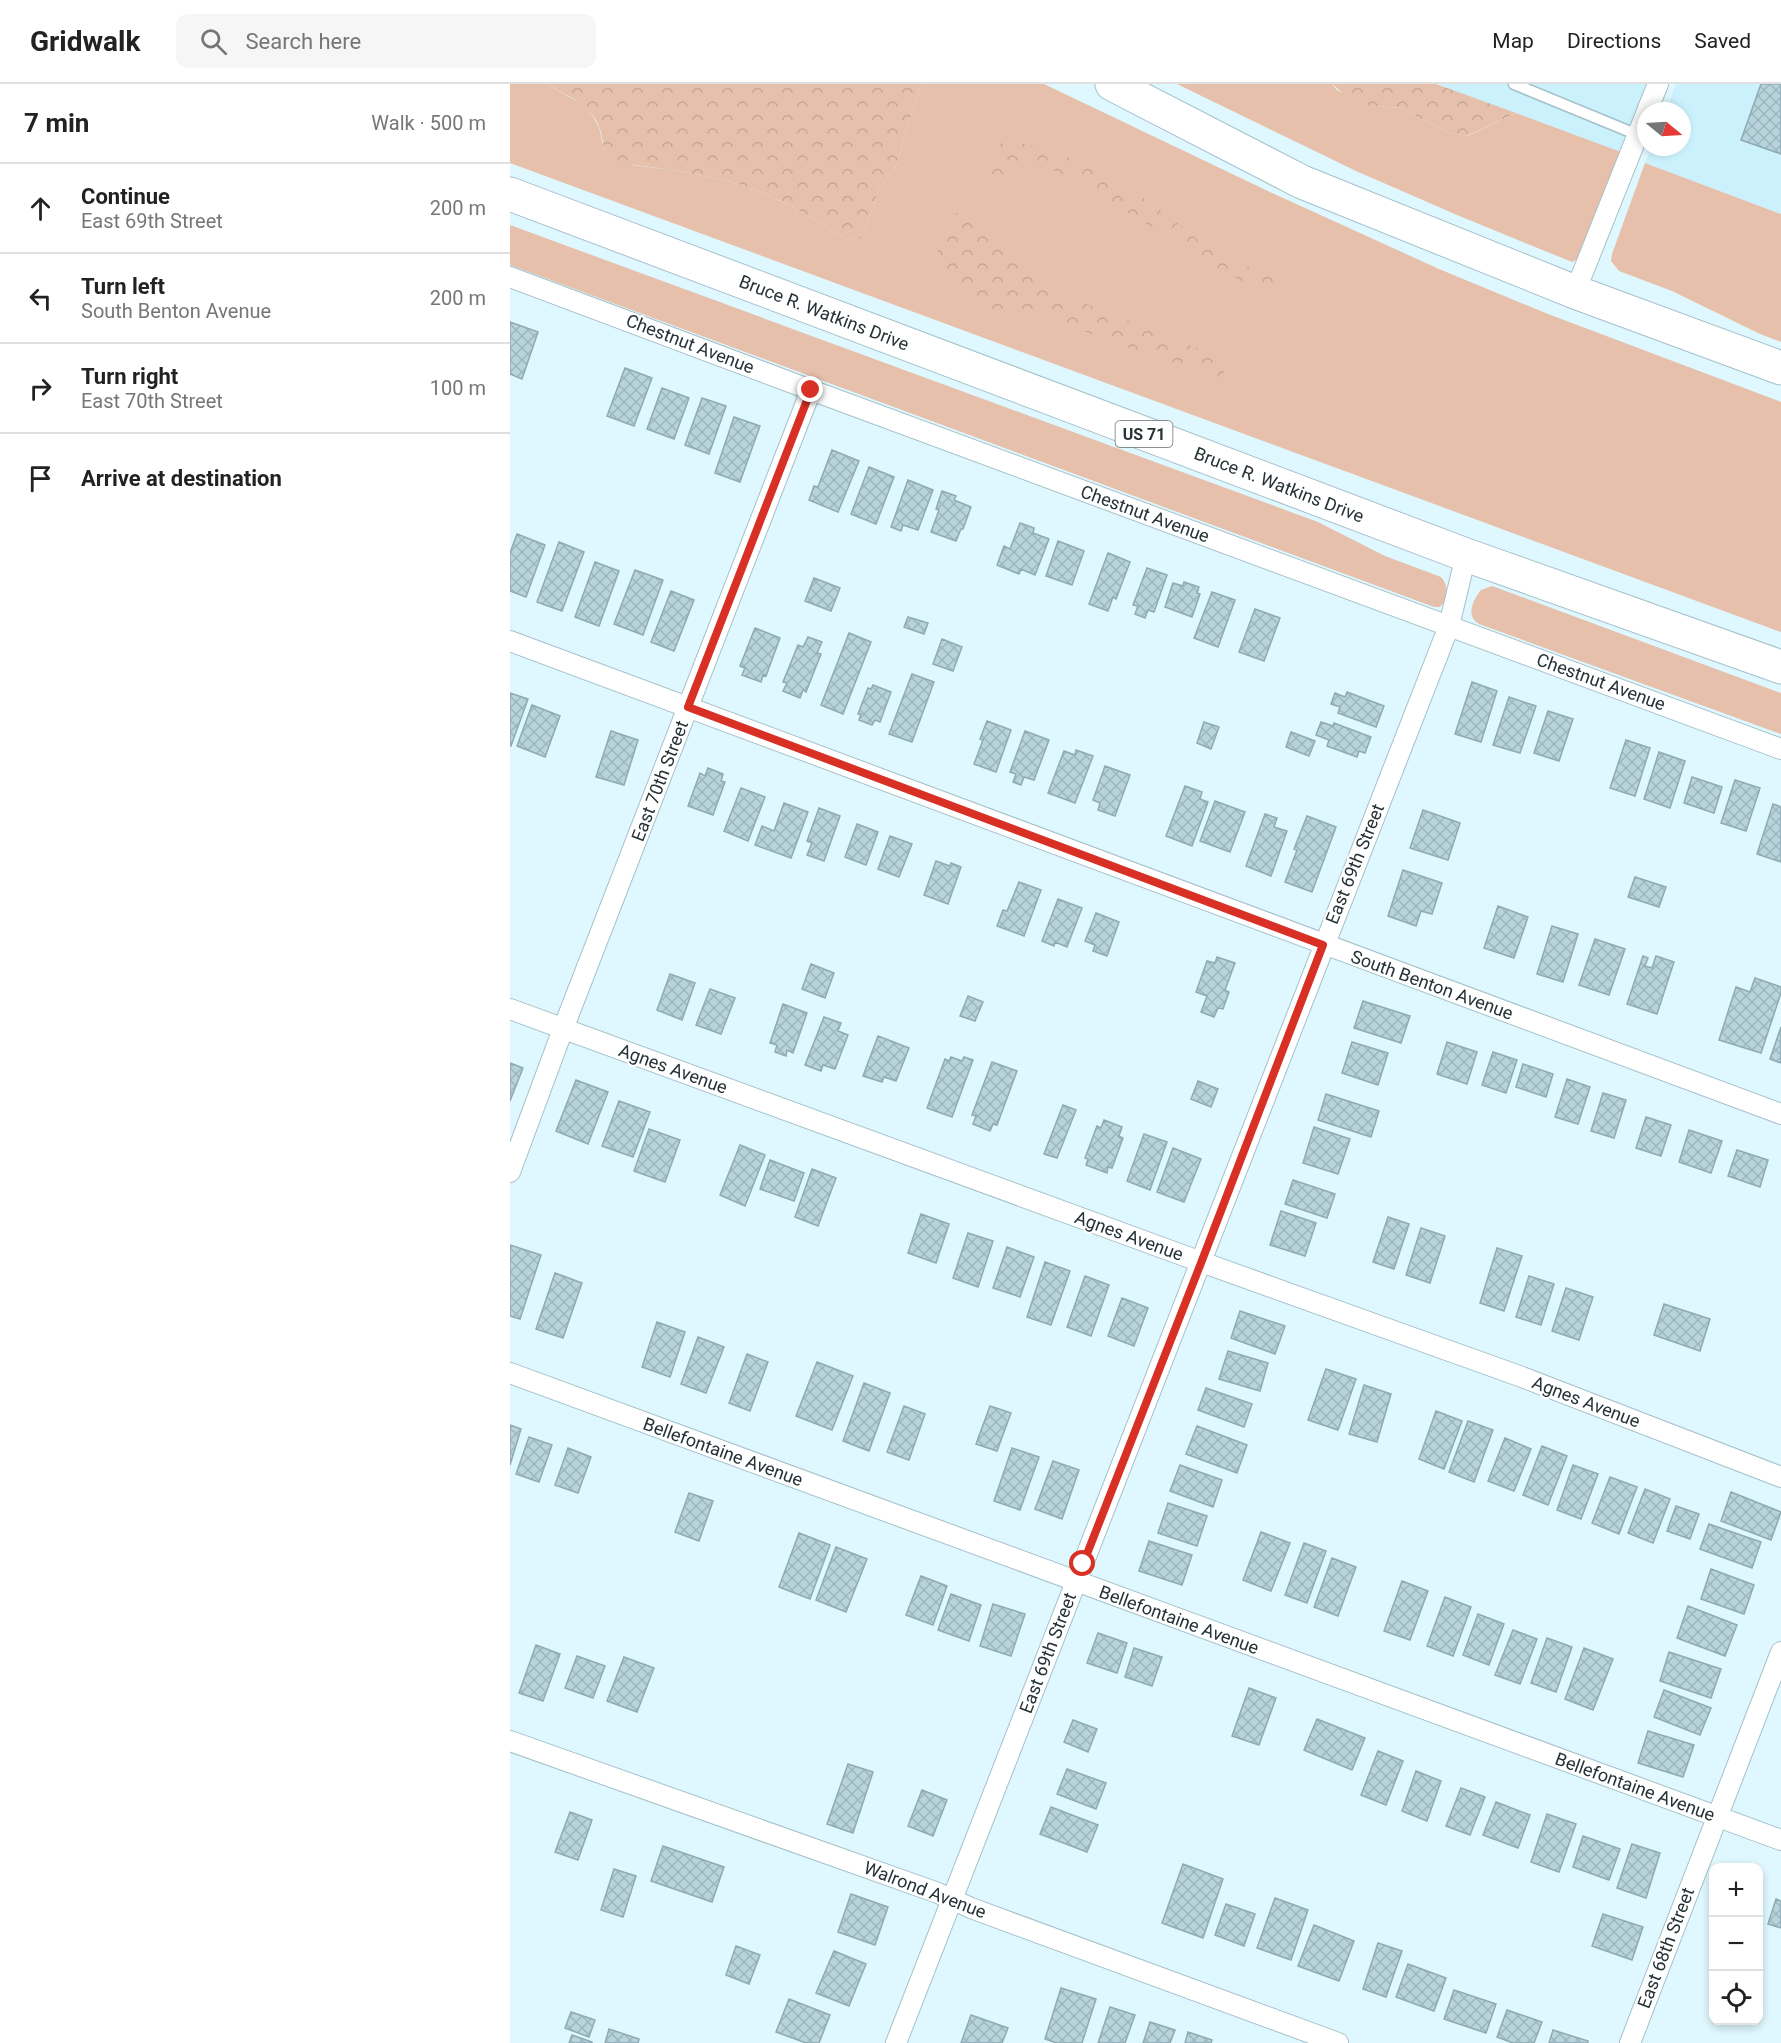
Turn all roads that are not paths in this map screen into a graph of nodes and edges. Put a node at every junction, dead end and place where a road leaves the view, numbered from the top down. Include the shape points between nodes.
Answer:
1 (1112, 84) edge
2 (1514, 84) edge
3 (1658, 84) edge
4 (1651, 102) edge
5 (1637, 135) edge
6 (1637, 137) edge
7 (510, 194) edge
8 (510, 277) edge
9 (1575, 292) junction
10 (1781, 368) edge
11 (811, 390) junction
12 (1466, 555) junction
13 (1449, 626) junction
14 (510, 641) edge
15 (1781, 667) edge
16 (688, 707) junction
17 (1781, 749) edge
18 (1323, 945) junction
19 (510, 1009) edge
20 (563, 1029) junction
21 (1781, 1114) edge
22 (510, 1172) edge
23 (1201, 1263) junction
24 (510, 1373) edge
25 (1781, 1477) edge
26 (1075, 1582) junction
27 (1781, 1652) edge
28 (510, 1741) edge
29 (1716, 1817) junction
30 (1781, 1840) edge
31 (952, 1899) junction
32 (896, 2043) edge
33 (1338, 2043) edge
34 (1630, 2043) edge

1 - 9 highway via 1302,182
2 - 5 lane
3 - 4 street
6 - 9 street
7 - 12 highway, Bruce R. Watkins Drive / US 71
8 - 11 street, Chestnut Avenue
9 - 10 highway
11 - 13 street, Chestnut Avenue
11 - 16 street, East 70th Street
12 - 13 street, East 69th Street
12 - 15 highway, Bruce R. Watkins Drive / US 71
13 - 17 street, Chestnut Avenue
13 - 18 street, East 69th Street
14 - 16 street, South Benton Avenue
16 - 18 street, South Benton Avenue
16 - 20 street, East 70th Street
18 - 21 street, South Benton Avenue
18 - 23 street, East 69th Street
19 - 20 street, Agnes Avenue
20 - 22 street, East 70th Street
20 - 23 street, Agnes Avenue
23 - 25 street, Agnes Avenue via 1522,1377
23 - 26 street, East 69th Street
24 - 26 street, Bellefontaine Avenue
26 - 29 street, Bellefontaine Avenue
26 - 31 street, East 69th Street
27 - 29 street, East 68th Street
28 - 31 street, Walrond Avenue
29 - 30 street, Bellefontaine Avenue
29 - 34 street, East 68th Street
31 - 32 street, East 69th Street
31 - 33 street, Walrond Avenue

